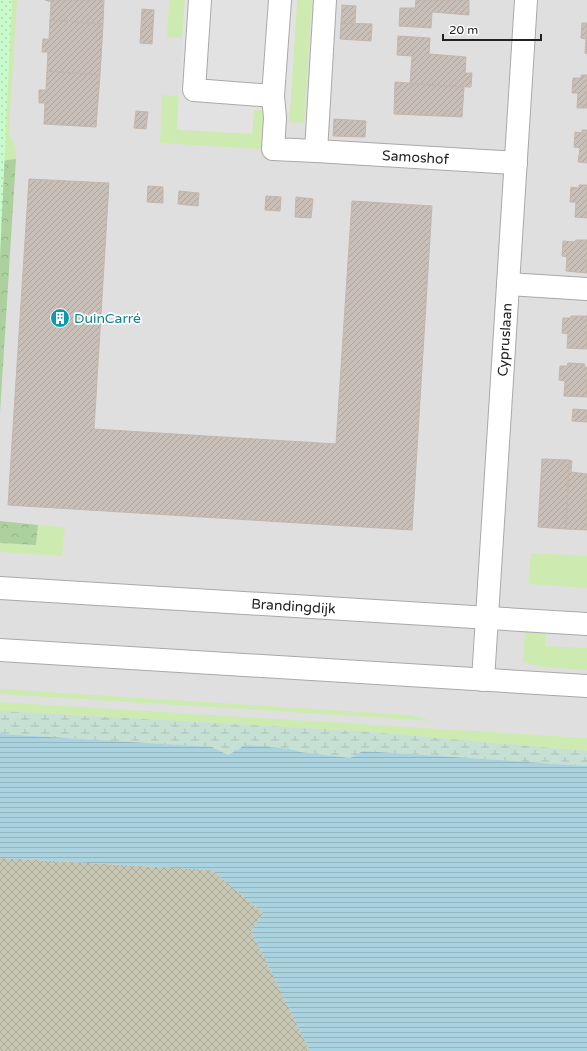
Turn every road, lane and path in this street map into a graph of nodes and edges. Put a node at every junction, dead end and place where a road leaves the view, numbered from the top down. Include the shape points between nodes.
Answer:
1 (200, 0) edge
2 (280, 0) edge
3 (325, 0) edge
4 (526, 0) edge
5 (274, 96) junction
6 (316, 151) junction
7 (516, 163) junction
8 (508, 284) junction
9 (587, 289) edge
10 (0, 588) edge
11 (487, 618) junction
12 (587, 624) edge
13 (0, 650) edge
14 (483, 680) junction
15 (587, 686) edge

1 - 5 street via 194,90
2 - 5 street, Samoshof
3 - 6 street
4 - 7 street, Cypruslaan
5 - 6 street, Samoshof via 273,149
6 - 7 street, Samoshof
7 - 8 street, Cypruslaan
8 - 9 street
8 - 11 street, Cypruslaan
10 - 11 street, Brandingdijk
11 - 12 street, Brandingdijk
11 - 14 street, Cypruslaan
13 - 14 street
14 - 15 street

